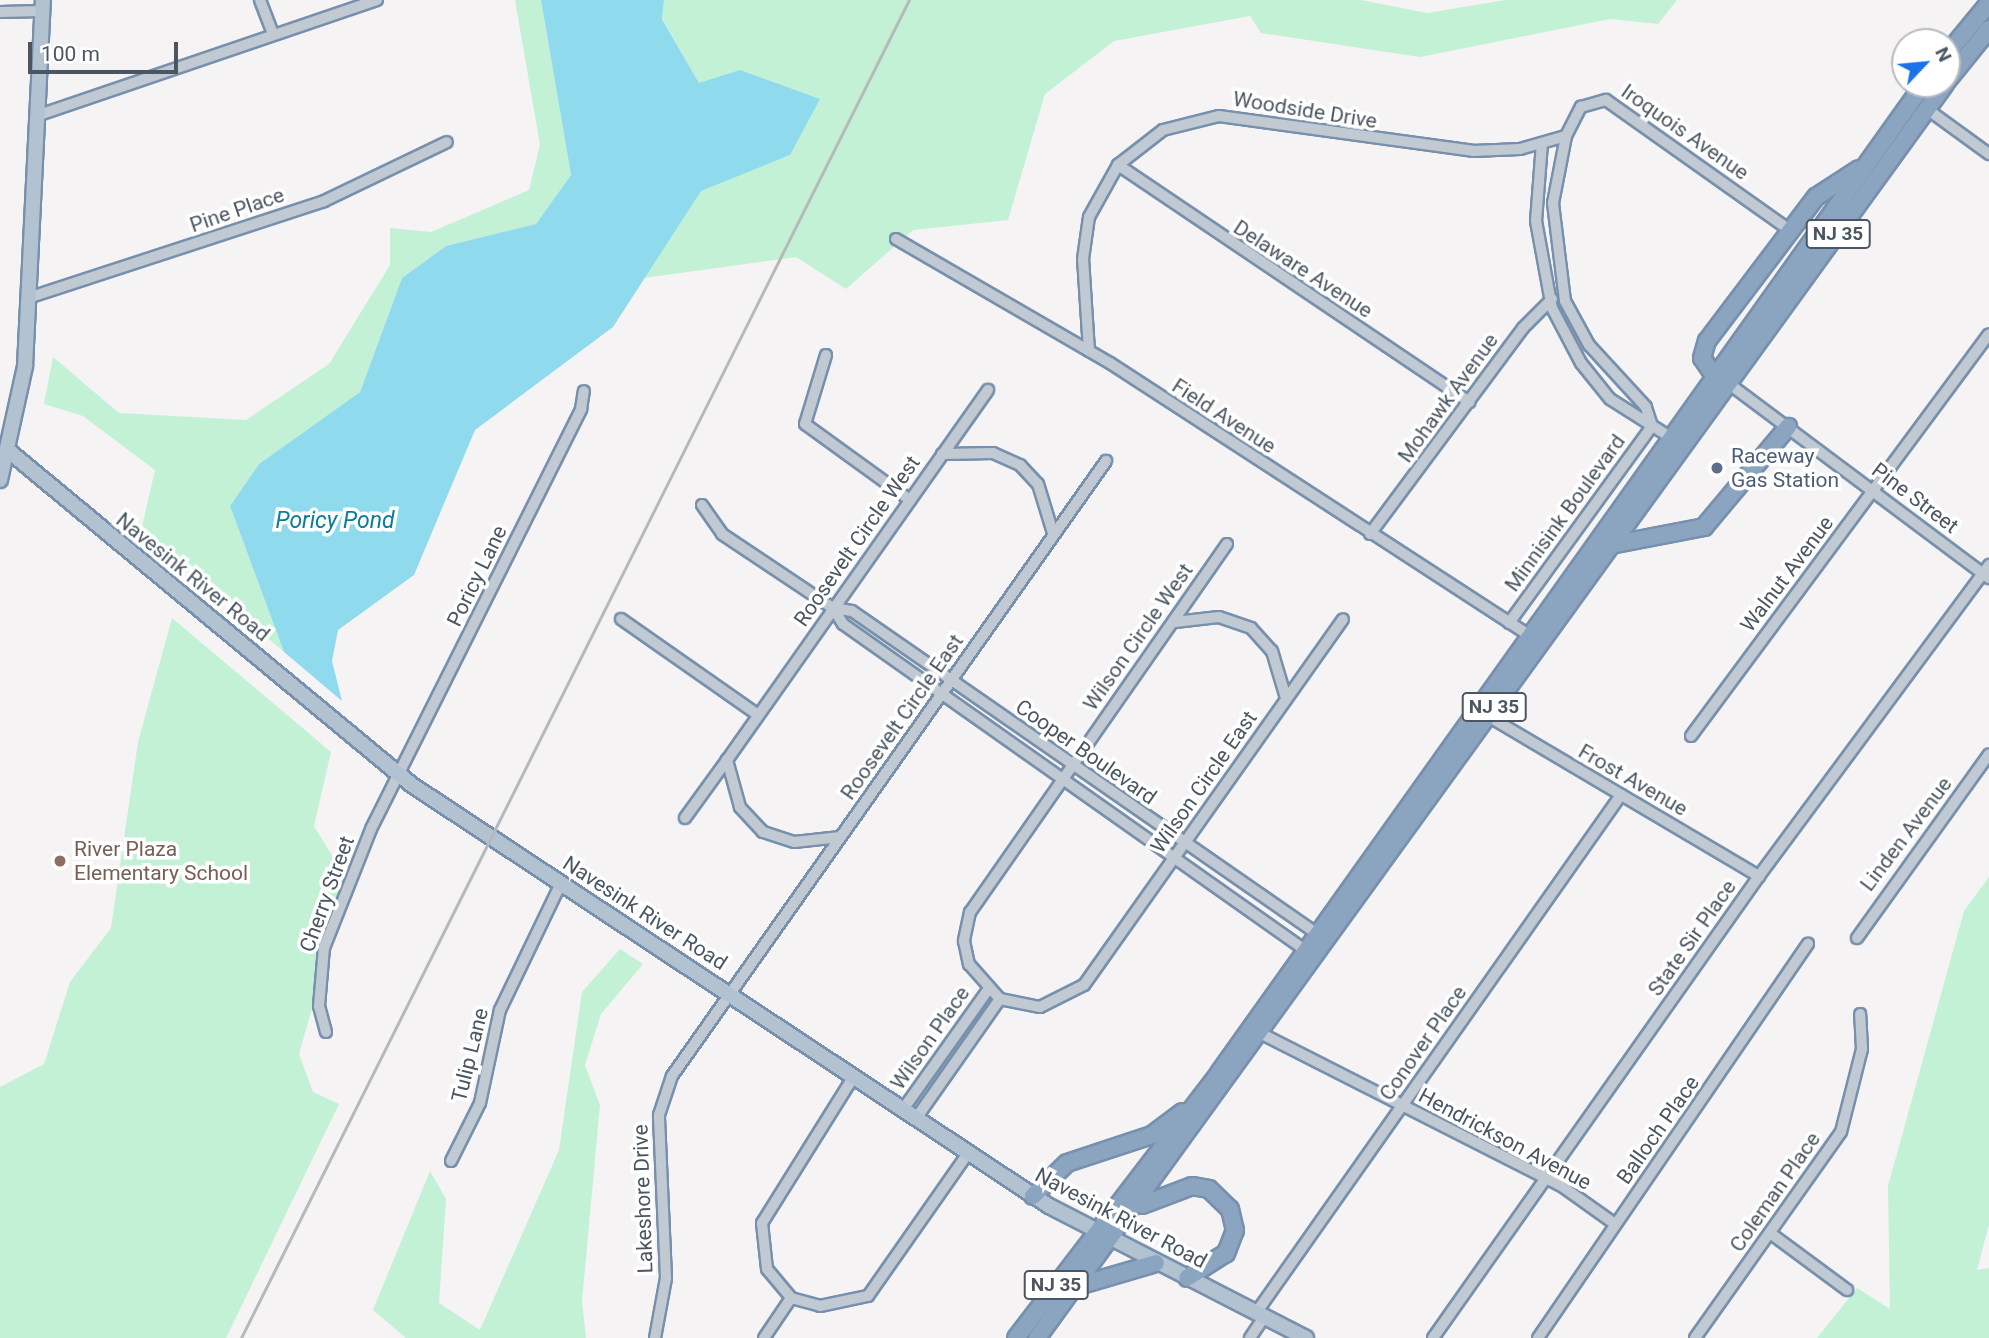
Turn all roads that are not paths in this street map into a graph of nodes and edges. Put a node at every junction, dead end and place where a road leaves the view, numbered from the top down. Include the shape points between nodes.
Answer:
1 (260, 0) edge
2 (377, 0) edge
3 (1989, 3) edge
4 (42, 6) edge
5 (0, 12) edge
6 (1989, 29) edge
7 (273, 34) junction
8 (1961, 37) edge
9 (1961, 64) edge
10 (1914, 98) edge
11 (1934, 98) edge
12 (1927, 108) junction
13 (39, 115) junction
14 (1566, 136) junction
15 (447, 142) dead end
16 (1542, 144) junction
17 (1989, 154) edge
18 (1118, 165) junction
19 (1861, 168) junction
20 (1791, 231) junction
21 (896, 239) dead end
22 (1564, 294) junction
23 (31, 297) junction
24 (1549, 300) junction
25 (1989, 334) edge
26 (1089, 351) junction
27 (826, 355) dead end
28 (1715, 376) junction
29 (1731, 384) junction
30 (988, 390) dead end
31 (584, 391) dead end
32 (1469, 402) junction
33 (1652, 426) junction
34 (1788, 427) junction
35 (1670, 437) junction
36 (5, 449) edge
37 (942, 454) junction
38 (1106, 461) dead end
39 (0, 480) edge
40 (1872, 491) junction
41 (910, 500) junction
42 (702, 505) dead end
43 (1053, 533) junction
44 (1370, 534) junction
45 (1227, 544) dead end
46 (1616, 544) junction
47 (1987, 572) edge
48 (833, 608) junction
49 (621, 619) dead end
50 (1343, 619) dead end
51 (1175, 622) junction
52 (1509, 623) junction
53 (1527, 634) junction
54 (951, 681) junction
55 (942, 694) junction
56 (1286, 698) junction
57 (758, 715) junction
58 (1488, 716) junction
59 (1691, 736) dead end
60 (1989, 754) edge
61 (727, 760) junction
62 (1071, 765) junction
63 (399, 776) junction
64 (1062, 778) junction
65 (1621, 795) junction
66 (685, 818) dead end
67 (840, 837) junction
68 (1184, 845) junction
69 (1174, 858) junction
70 (1759, 876) junction
71 (561, 883) junction
72 (1316, 933) junction
73 (1857, 938) dead end
74 (1808, 943) dead end
75 (1305, 950) junction
76 (988, 990) junction
77 (730, 994) junction
78 (1000, 999) junction
79 (1860, 1014) dead end
80 (326, 1032) dead end
81 (1262, 1034) junction
82 (854, 1076) junction
83 (1200, 1097) junction
84 (1402, 1106) junction
85 (904, 1108) junction
86 (917, 1117) junction
87 (969, 1152) junction
88 (451, 1161) dead end
89 (1546, 1178) junction
90 (1033, 1196) junction
91 (1131, 1213) junction
92 (1615, 1224) junction
93 (1770, 1233) junction
94 (1104, 1236) junction
95 (1156, 1263) junction
96 (1186, 1278) junction
97 (1076, 1288) junction
98 (1847, 1290) dead end
99 (791, 1298) junction
100 (1260, 1315) junction
101 (655, 1338) edge
102 (764, 1338) edge
103 (1016, 1338) edge
104 (1037, 1338) edge
105 (1250, 1338) edge
106 (1306, 1338) edge
107 (1433, 1338) edge
108 (1538, 1338) edge
109 (1695, 1338) edge

1 - 7 street
2 - 7 street
3 - 8 highway
4 - 5 street
4 - 13 main road
6 - 9 highway, NJ 35
7 - 13 street
10 - 19 highway, NJ 35
11 - 12 highway, NJ 35
12 - 17 street
12 - 29 highway, NJ 35
13 - 23 main road
14 - 16 street, Woodside Drive
14 - 20 street, Iroquois Avenue via 1587,102 1606,100
14 - 22 street via 1553,203
15 - 23 street, Pine Place via 324,201
16 - 18 street, Woodside Drive via 1510,150 1434,149 1219,116 1163,131
16 - 24 street via 1536,221
18 - 26 street, Woodside Drive via 1097,198 1085,235
18 - 32 street, Delaware Avenue
19 - 20 highway via 1828,186
19 - 28 highway, NJ 35
20 - 28 highway via 1702,349
21 - 26 street, Field Avenue
22 - 24 street
22 - 33 street via 1589,345 1646,407
23 - 36 main road
24 - 32 street, Mohawk Avenue
24 - 33 street via 1595,382 1634,420
25 - 40 street, Walnut Avenue
26 - 44 street, Field Avenue
27 - 41 street via 804,424
28 - 29 street, Pine Street
28 - 35 highway, NJ 35
29 - 34 street, Pine Street
29 - 46 highway, NJ 35
30 - 37 street, Roosevelt Circle West
31 - 63 street, Poricy Lane via 580,410
32 - 44 street, Mohawk Avenue
33 - 35 street
33 - 52 street, Minnisink Boulevard
34 - 40 street, Pine Street
34 - 46 highway via 1704,527
35 - 53 highway, NJ 35
36 - 39 main road
36 - 63 main road, Navesink River Road
37 - 41 street, Roosevelt Circle West
37 - 43 street via 993,453 1020,465 1038,484
38 - 43 street, Roosevelt Circle East
40 - 47 street, Pine Street
40 - 59 street, Walnut Avenue
41 - 48 street, Roosevelt Circle West
42 - 48 street, Cooper Boulevard via 722,534
43 - 54 street, Roosevelt Circle East
44 - 52 street, Field Avenue
45 - 51 street, Wilson Circle West
46 - 58 highway, NJ 35
47 - 70 street, State Sir Place
48 - 54 street, Cooper Boulevard via 849,608
48 - 55 street, Cooper Boulevard via 843,624
48 - 57 street, Roosevelt Circle West
49 - 57 street
50 - 56 street, Wilson Circle East
51 - 56 street via 1219,617 1251,628 1272,651
51 - 62 street, Wilson Circle West
52 - 53 street, Field Avenue
53 - 72 highway, NJ 35
54 - 55 street, Roosevelt Circle East
54 - 62 street, Cooper Boulevard
55 - 64 street, Cooper Boulevard
55 - 67 street, Roosevelt Circle East
56 - 68 street, Wilson Circle East
57 - 61 street, Roosevelt Circle West
58 - 65 street, Frost Avenue
58 - 81 highway, NJ 35
60 - 73 street, Linden Avenue
61 - 66 street
61 - 67 street via 740,807 763,832 794,842
62 - 64 street, Wilson Circle West
62 - 68 street, Cooper Boulevard
63 - 71 main road, Navesink River Road
63 - 80 street, Cherry Street via 371,829 324,948 319,1006
64 - 69 street, Cooper Boulevard
64 - 76 street, Wilson Circle West via 983,890 964,941 969,964
65 - 70 street, Frost Avenue
65 - 84 street, Conover Place
67 - 77 street, Roosevelt Circle East
68 - 69 street, Wilson Circle East
68 - 72 street, Cooper Boulevard
69 - 75 street, Cooper Boulevard
69 - 78 street, Wilson Circle East via 1075,993 1053,1004
70 - 89 street, State Sir Place
71 - 77 main road, Navesink River Road
71 - 88 street, Tulip Lane via 500,1010 480,1103
72 - 75 highway, NJ 35
74 - 92 street, Balloch Place
75 - 83 highway, NJ 35
76 - 78 street, Wilson Circle West
76 - 85 street, Wilson Place
77 - 82 main road, Navesink River Road
77 - 101 street, Lakeshore Drive via 672,1076 661,1104 666,1278
78 - 86 street, Wilson Place
79 - 93 street, Coleman Place via 1862,1049 1841,1132
81 - 84 street, Hendrickson Avenue
81 - 91 highway, NJ 35
82 - 85 main road, Navesink River Road
82 - 99 street via 762,1223 766,1269
83 - 90 highway via 1154,1134 1067,1163
83 - 94 highway, NJ 35
84 - 89 street, Hendrickson Avenue
84 - 100 street, Conover Place
85 - 86 main road, Navesink River Road
86 - 87 main road, Navesink River Road
87 - 90 main road, Navesink River Road
87 - 99 street via 868,1296 820,1306
89 - 92 street, Hendrickson Avenue
89 - 107 street, State Sir Place
90 - 94 main road, Navesink River Road
91 - 94 highway, NJ 35
91 - 96 highway via 1180,1187 1221,1197 1234,1218 1233,1241 1219,1261
92 - 108 street, Balloch Place
93 - 98 street
93 - 109 street, Coleman Place
94 - 95 main road, Navesink River Road
94 - 97 highway, NJ 35
94 - 103 highway, NJ 35
95 - 96 main road, Navesink River Road
95 - 97 highway
96 - 100 main road, Navesink River Road
97 - 104 highway, NJ 35
99 - 102 street
100 - 105 street, Conover Place
100 - 106 main road, Navesink River Road

